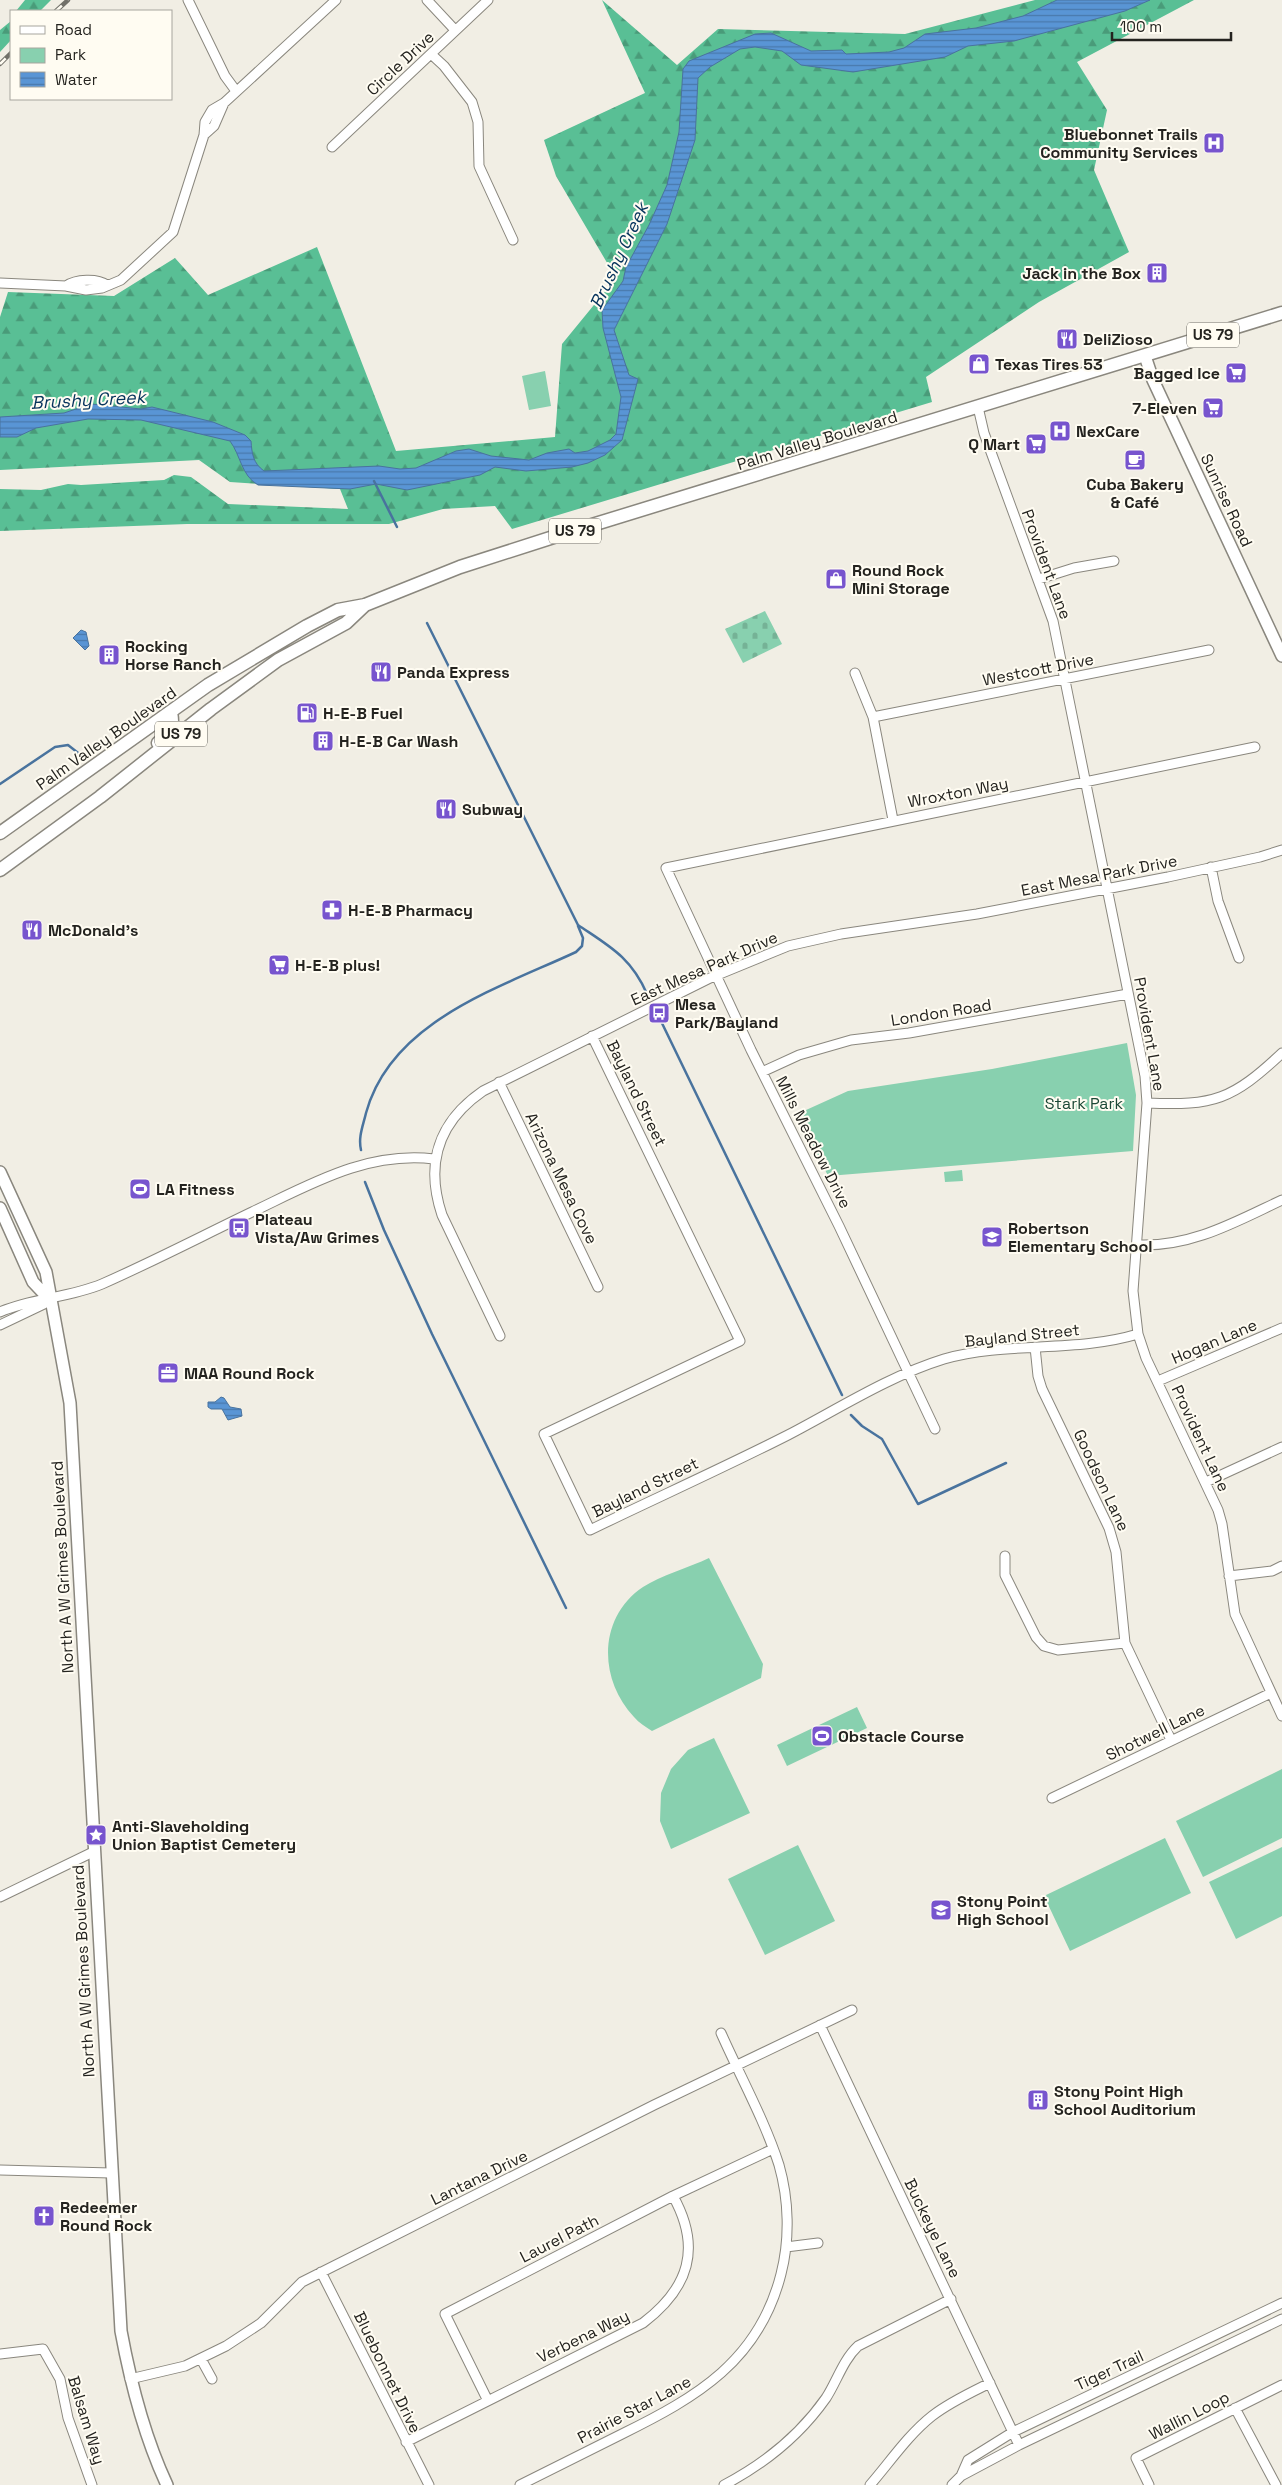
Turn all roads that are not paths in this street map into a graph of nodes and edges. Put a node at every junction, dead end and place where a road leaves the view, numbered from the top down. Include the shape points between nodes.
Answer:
1 (188, 0) edge
2 (336, 0) edge
3 (427, 0) edge
4 (488, 0) edge
5 (455, 30) junction
6 (431, 54) junction
7 (236, 91) junction
8 (332, 147) dead end
9 (513, 240) dead end
10 (0, 284) edge
11 (1282, 313) edge
12 (1144, 356) junction
13 (978, 407) junction
14 (1114, 562) dead end
15 (1039, 579) junction
16 (365, 605) junction
17 (1209, 650) dead end
18 (1282, 656) edge
19 (855, 673) dead end
20 (1065, 679) junction
21 (171, 712) junction
22 (873, 717) junction
23 (1255, 747) dead end
24 (1086, 782) junction
25 (100, 797) junction
26 (893, 820) junction
27 (0, 833) edge
28 (1282, 850) edge
29 (1211, 867) junction
30 (666, 868) joint
31 (0, 870) edge
32 (1107, 889) junction
33 (1239, 958) dead end
34 (717, 975) junction
35 (1128, 994) junction
36 (592, 1036) junction
37 (1282, 1054) edge
38 (762, 1072) junction
39 (499, 1082) junction
40 (1147, 1103) junction
41 (434, 1159) junction
42 (0, 1172) edge
43 (1282, 1200) edge
44 (0, 1208) edge
45 (1138, 1245) junction
46 (598, 1287) dead end
47 (50, 1300) junction
48 (0, 1312) edge
49 (0, 1325) edge
50 (1282, 1328) edge
51 (1138, 1334) junction
52 (500, 1336) dead end
53 (1035, 1347) junction
54 (909, 1373) junction
55 (1158, 1381) junction
56 (935, 1429) dead end
57 (1282, 1447) edge
58 (1206, 1482) junction
59 (1005, 1556) dead end
60 (1282, 1566) edge
61 (1230, 1576) junction
62 (1126, 1643) junction
63 (1271, 1693) junction
64 (1282, 1716) edge
65 (1171, 1740) junction
66 (1052, 1798) dead end
67 (93, 1852) junction
68 (0, 1897) edge
69 (852, 2010) dead end
70 (820, 2025) junction
71 (721, 2033) dead end
72 (735, 2065) junction
73 (773, 2149) junction
74 (0, 2170) edge
75 (111, 2173) junction
76 (673, 2196) junction
77 (818, 2243) dead end
78 (786, 2246) junction
79 (322, 2272) junction
80 (951, 2299) junction
81 (1282, 2303) edge
82 (1282, 2319) edge
83 (0, 2354) edge
84 (201, 2358) junction
85 (130, 2378) junction
86 (212, 2379) dead end
87 (990, 2383) junction
88 (1282, 2385) edge
89 (488, 2399) junction
90 (1235, 2408) junction
91 (1013, 2432) junction
92 (406, 2442) junction
93 (1019, 2445) junction
94 (960, 2476) junction
95 (92, 2485) edge
96 (167, 2485) edge
97 (429, 2485) edge
98 (520, 2485) edge
99 (724, 2485) edge
100 (870, 2485) edge
101 (952, 2485) edge
102 (1149, 2485) edge
103 (1276, 2485) edge

1 - 7 street via 225,76
2 - 7 street
3 - 5 street
4 - 5 street, Circle Drive
5 - 6 street, Circle Drive
6 - 8 street, Circle Drive
6 - 9 street via 472,102 478,122 479,166
7 - 10 street via 212,110 205,122 204,135 173,232 121,280 107,285 100,281 71,282 66,286
11 - 12 highway, Palm Valley Boulevard / US 79
12 - 13 highway, Palm Valley Boulevard / US 79
12 - 18 main road, Sunrise Road via 1152,380
13 - 15 street, Provident Lane via 984,432
13 - 16 highway, Palm Valley Boulevard / US 79 via 486,559
14 - 15 street via 1074,568
15 - 20 street, Provident Lane via 1053,621
16 - 21 highway, Palm Valley Boulevard / US 79 via 338,610 307,626
16 - 25 highway, Palm Valley Boulevard / US 79 via 346,623 271,665
17 - 20 street, Westcott Drive
19 - 22 street
20 - 22 street, Westcott Drive
20 - 24 street, Provident Lane
21 - 25 highway via 173,725 168,735 102,786
21 - 27 highway, Palm Valley Boulevard / US 79
22 - 26 street
23 - 24 street, Wroxton Way
24 - 26 street, Wroxton Way
24 - 32 street, Provident Lane
25 - 31 highway, Palm Valley Boulevard / US 79
26 - 30 street, Wroxton Way
28 - 29 street, East Mesa Park Drive via 1260,858
29 - 32 street, East Mesa Park Drive
29 - 33 street via 1218,900
30 - 34 street, Mills Meadow Drive
32 - 34 street, East Mesa Park Drive via 976,914 814,939 762,955
32 - 35 street, Provident Lane
34 - 36 street, East Mesa Park Drive
34 - 38 street, Mills Meadow Drive
35 - 38 street, London Road via 909,1033 851,1040 799,1054
35 - 40 street, Provident Lane via 1145,1076
36 - 39 street, East Mesa Park Drive
36 - 54 street, Bayland Street via 740,1341 544,1434 590,1530 787,1436
37 - 40 street via 1259,1075 1224,1096 1198,1104
38 - 54 street, Mills Meadow Drive
39 - 41 street, East Mesa Park Drive via 460,1109
39 - 46 street, Arizona Mesa Cove
40 - 45 street, Provident Lane
41 - 47 street via 391,1158 338,1172 100,1285
41 - 52 street, East Mesa Park Drive via 433,1176 442,1215
42 - 47 main road, North A W Grimes Boulevard via 46,1272
43 - 45 street via 1194,1239
44 - 47 main road via 33,1282
45 - 51 street, Provident Lane via 1133,1290
47 - 48 street via 14,1306
47 - 49 street
47 - 67 main road, North A W Grimes Boulevard via 70,1403
50 - 55 street, Hogan Lane
51 - 53 street, Bayland Street via 1103,1342
51 - 55 street, Provident Lane
53 - 54 street, Bayland Street via 970,1353
53 - 62 street, Goodson Lane via 1042,1388 1113,1540
54 - 56 street, Mills Meadow Drive
55 - 58 street, Provident Lane
57 - 58 street
58 - 61 street, Provident Lane via 1222,1524
59 - 62 street via 1005,1575 1036,1637 1044,1646 1058,1650
60 - 61 street via 1272,1571
61 - 63 street, Provident Lane via 1234,1614
62 - 65 street, Goodson Lane
63 - 64 street, Provident Lane
63 - 65 street, Shotwell Lane
65 - 66 street, Shotwell Lane
67 - 68 street
67 - 75 main road, North A W Grimes Boulevard
69 - 70 street, Lantana Drive
70 - 72 street, Lantana Drive
70 - 80 street, Buckeye Lane
71 - 72 street, Prairie Star Lane
72 - 73 street, Prairie Star Lane
72 - 79 street, Lantana Drive
73 - 76 street, Laurel Path
73 - 78 street, Prairie Star Lane via 786,2205
74 - 75 street
75 - 85 main road, North A W Grimes Boulevard via 121,2331
76 - 89 street, Verbena Way via 686,2224 689,2249 682,2279 666,2304 643,2324
76 - 89 street, Laurel Path via 445,2314
77 - 78 street
78 - 98 street, Prairie Star Lane via 779,2282 763,2320 740,2355 716,2380 670,2410
79 - 84 street, Lantana Drive via 302,2282 261,2323
79 - 92 street, Bluebonnet Drive
80 - 87 street, Buckeye Lane
80 - 99 street via 858,2346 848,2357 826,2398 799,2430 762,2462
81 - 91 street, Tiger Trail
82 - 93 street, Tiger Trail
83 - 95 street, Balsam Way via 43,2349 60,2378 68,2418
84 - 85 street, Lantana Drive via 185,2366
84 - 86 street
85 - 96 main road, North A W Grimes Boulevard via 149,2444
87 - 91 street, Buckeye Lane
87 - 100 street via 956,2400 928,2420 903,2444
88 - 90 street, Wallin Loop
89 - 92 street, Verbena Way
90 - 102 street, Wallin Loop via 1136,2458
90 - 103 street
91 - 93 street, Buckeye Lane
91 - 94 street, Tiger Trail via 968,2460
92 - 97 street, Bluebonnet Drive
93 - 94 street, Tiger Trail
94 - 101 street, Tiger Trail

